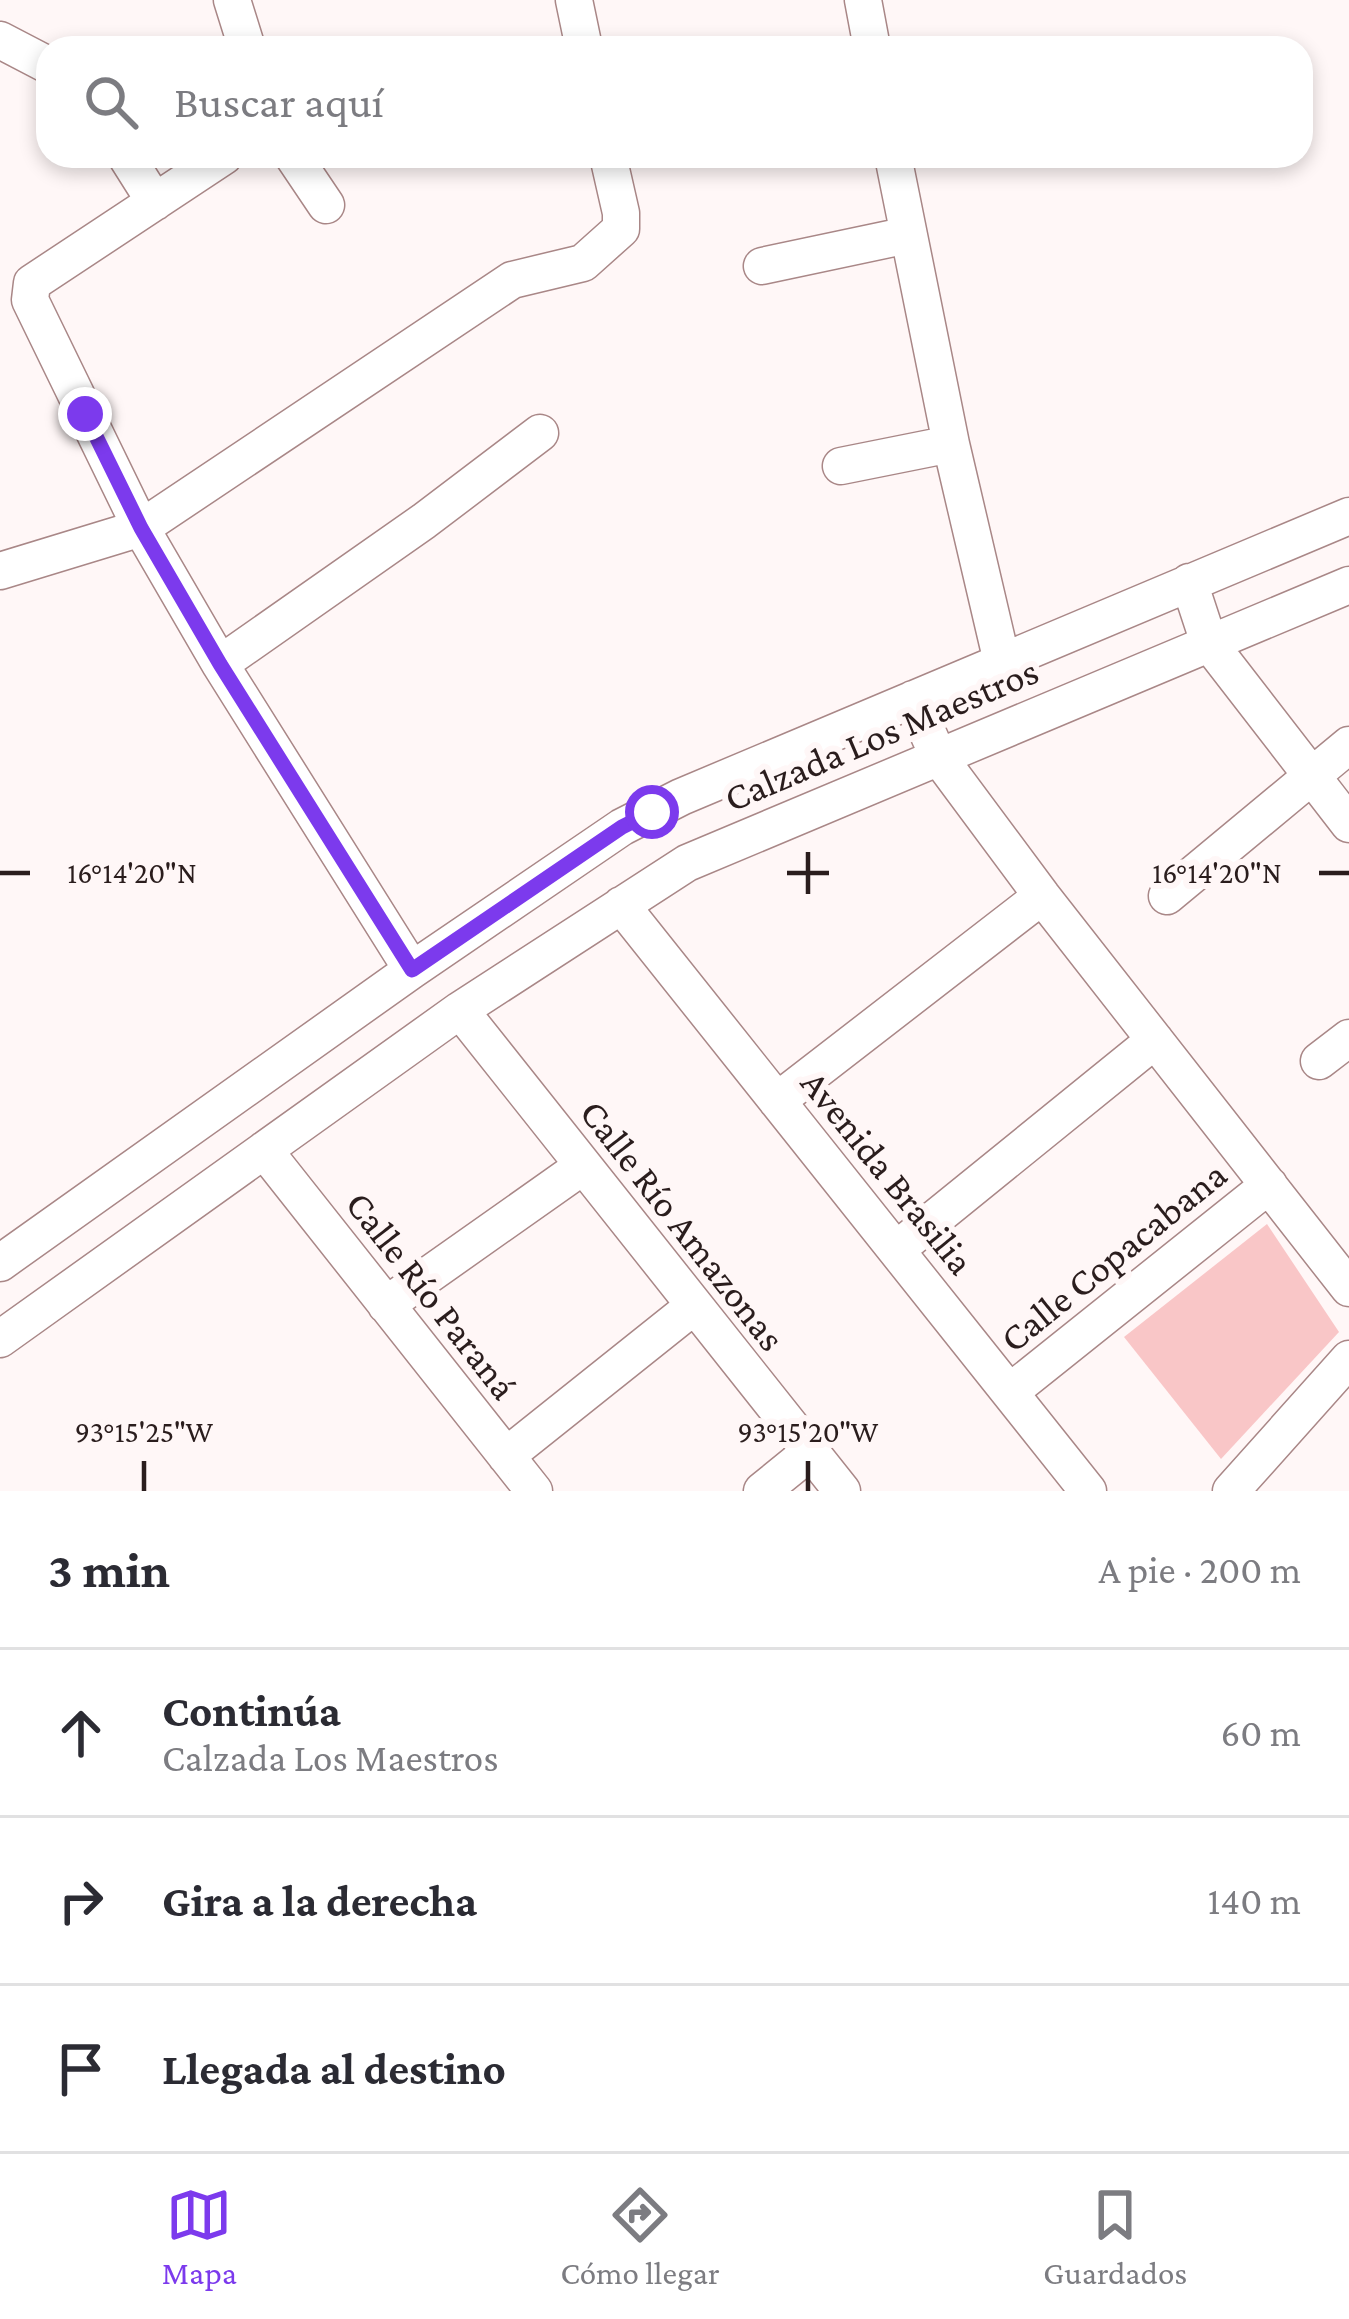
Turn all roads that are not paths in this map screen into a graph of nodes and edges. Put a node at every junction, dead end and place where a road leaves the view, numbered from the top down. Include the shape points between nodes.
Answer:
1 (232, 0) edge
2 (574, 0) edge
3 (863, 0) edge
4 (244, 36) edge
5 (582, 36) edge
6 (870, 36) edge
7 (0, 40) edge
8 (36, 59) edge
9 (133, 168) edge
10 (206, 168) edge
11 (301, 168) edge
12 (610, 168) edge
13 (895, 168) edge
14 (154, 202) junction
15 (326, 205) dead end
16 (908, 235) junction
17 (762, 266) dead end
18 (540, 433) dead end
19 (951, 444) junction
20 (841, 466) dead end
21 (1349, 516) edge
22 (141, 528) junction
23 (0, 571) edge
24 (1190, 582) junction
25 (1349, 585) edge
26 (1208, 643) junction
27 (1002, 662) junction
28 (220, 664) junction
29 (913, 699) junction
30 (1349, 746) edge
31 (938, 756) junction
32 (1310, 775) junction
33 (1349, 824) edge
34 (1042, 896) junction
35 (1167, 896) dead end
36 (621, 905) junction
37 (412, 970) junction
38 (460, 1010) junction
39 (1349, 1038) edge
40 (1154, 1040) junction
41 (1319, 1061) dead end
42 (777, 1101) junction
43 (264, 1150) junction
44 (583, 1166) junction
45 (1269, 1185) junction
46 (896, 1250) junction
47 (0, 1264) edge
48 (1349, 1288) edge
49 (386, 1305) junction
50 (694, 1306) junction
51 (0, 1340) edge
52 (1349, 1359) edge
53 (1010, 1392) junction
54 (810, 1452) junction
55 (506, 1456) junction
56 (534, 1491) edge
57 (762, 1491) edge
58 (842, 1491) edge
59 (1088, 1491) edge
60 (1231, 1491) edge

1 - 4 street
2 - 5 street
3 - 6 street
7 - 8 street
9 - 14 street
10 - 14 street
11 - 15 street
12 - 22 street via 621,229 583,263 512,280
13 - 16 street
14 - 22 street via 29,291
16 - 17 street
16 - 19 street
18 - 28 street
19 - 20 street
19 - 27 street
21 - 24 street, Calzada Los Maestros
22 - 23 street
22 - 28 street
24 - 26 street
24 - 27 street, Calzada Los Maestros
25 - 26 street, Calzada Los Maestros
26 - 31 street, Calzada Los Maestros
26 - 32 street
27 - 29 street, Calzada Los Maestros
28 - 37 street
29 - 31 street
29 - 37 street, Calzada Los Maestros via 622,827
30 - 32 street
31 - 34 street
31 - 36 street, Calzada Los Maestros via 726,844
32 - 33 street
32 - 35 street
34 - 40 street
34 - 42 street
36 - 38 street, Calzada Los Maestros
36 - 42 street, Avenida Brasilia
37 - 47 street, Calzada Los Maestros
38 - 43 street, Calzada Los Maestros
38 - 44 street, Calle Río Amazonas
39 - 41 street
40 - 45 street
40 - 46 street
42 - 46 street, Avenida Brasilia
43 - 49 street, Calle Río Paraná
43 - 51 street, Calzada Los Maestros
44 - 49 street
44 - 50 street, Calle Río Amazonas
45 - 48 street
45 - 53 street, Calle Copacabana
46 - 53 street, Avenida Brasilia
49 - 55 street, Calle Río Paraná
50 - 54 street, Calle Río Amazonas
50 - 55 street
52 - 60 street
53 - 59 street, Avenida Brasilia
54 - 57 street
54 - 58 street, Calle Río Amazonas
55 - 56 street, Calle Río Paraná

